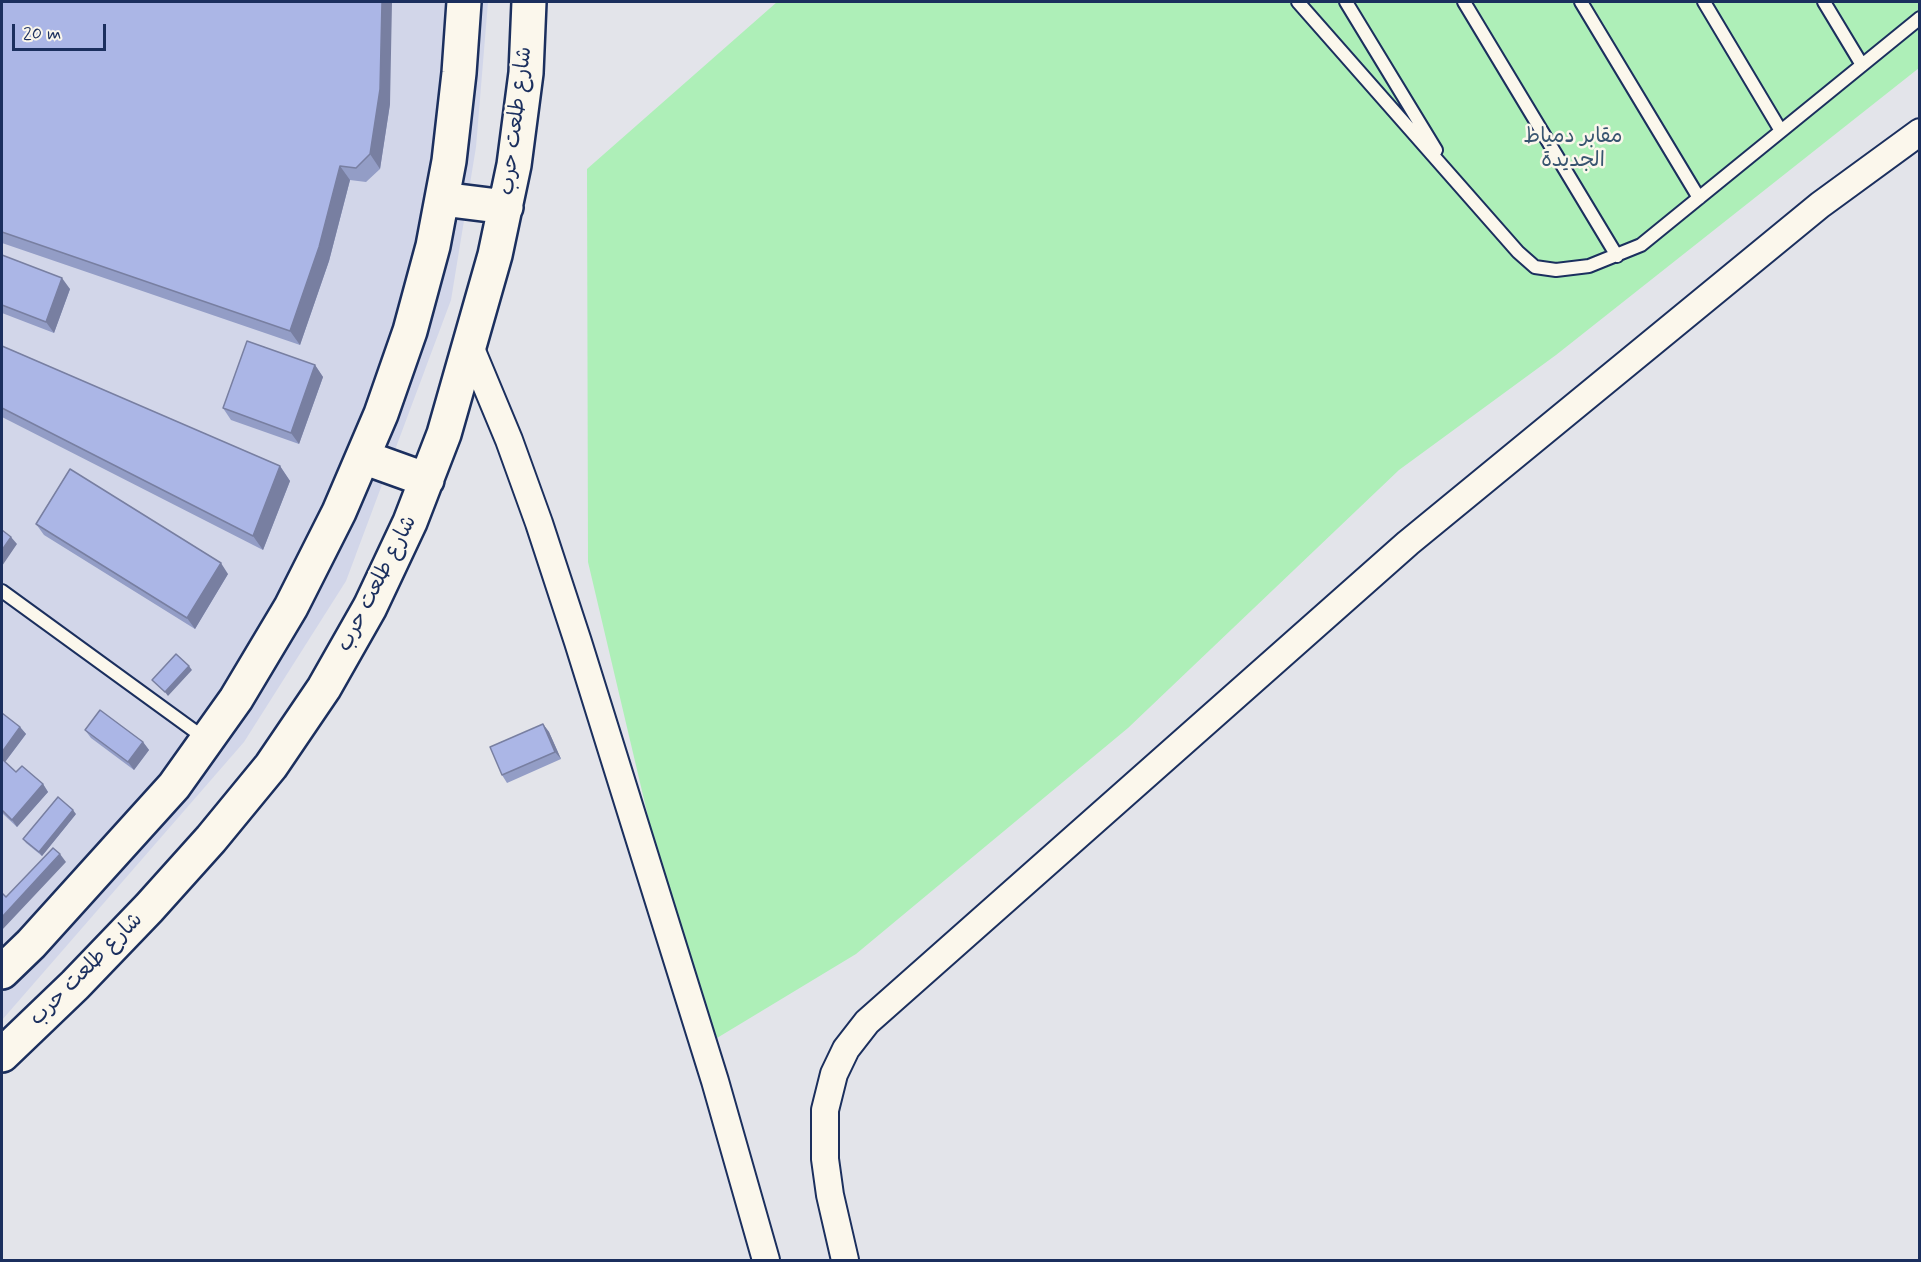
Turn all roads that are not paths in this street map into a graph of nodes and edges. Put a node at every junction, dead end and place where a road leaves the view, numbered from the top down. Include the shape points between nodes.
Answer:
1 (464, 2) edge
2 (529, 2) edge
3 (1298, 2) edge
4 (1346, 2) edge
5 (1464, 2) edge
6 (1581, 2) edge
7 (1704, 2) edge
8 (1824, 2) edge
9 (1920, 18) edge
10 (1862, 65) junction
11 (1781, 131) junction
12 (1920, 132) edge
13 (1454, 180) junction
14 (1699, 198) junction
15 (442, 199) junction
16 (506, 207) junction
17 (1617, 256) junction
18 (469, 344) junction
19 (363, 457) junction
20 (427, 480) junction
21 (2, 591) edge
22 (207, 740) junction
23 (2, 972) edge
24 (2, 1055) edge
25 (766, 1260) edge
26 (845, 1260) edge

1 - 15 main road via 459,74
2 - 16 main road, شارع طلعت حرب via 526,74
3 - 13 lane
4 - 13 lane
5 - 17 lane
6 - 14 lane
7 - 11 lane
8 - 10 lane
9 - 10 lane
10 - 11 lane
11 - 14 lane
12 - 26 street via 1820,205 1408,543 867,1023 846,1049 834,1074 825,1110 825,1159
13 - 17 lane via 1535,267 1556,270 1589,266
14 - 17 lane via 1641,245
15 - 16 main road
15 - 19 main road via 410,331
16 - 18 main road, شارع طلعت حرب
18 - 20 main road, شارع طلعت حرب
18 - 25 street via 509,440 578,642 715,1081
19 - 20 main road
19 - 22 main road via 291,607
20 - 24 main road, شارع طلعت حرب via 370,607 324,688 270,766 149,908
21 - 22 lane
22 - 23 main road via 166,795

